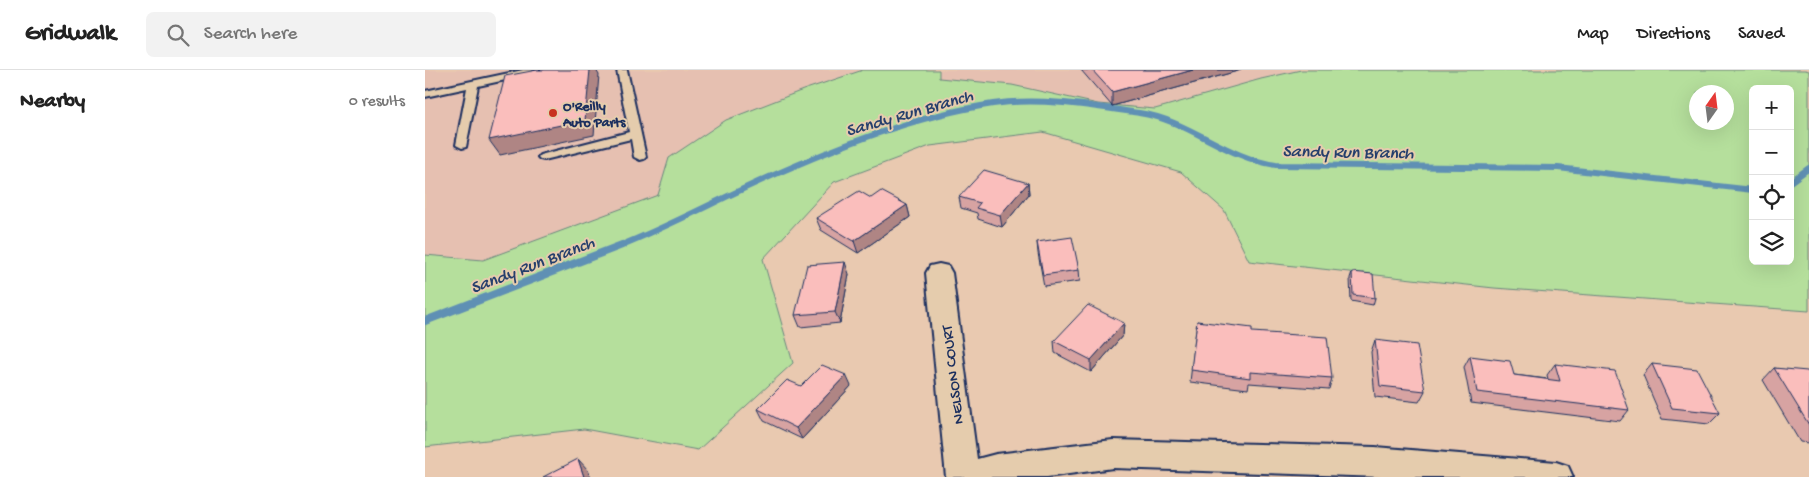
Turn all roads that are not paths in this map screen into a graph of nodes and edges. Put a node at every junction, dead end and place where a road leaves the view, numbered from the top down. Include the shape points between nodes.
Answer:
1 (537, 70) edge
2 (622, 70) edge
3 (473, 84) junction
4 (425, 94) edge
5 (635, 134) junction
6 (462, 145) dead end
7 (544, 156) dead end
8 (640, 157) dead end
9 (939, 273) dead end
10 (965, 477) edge
11 (1556, 477) edge

1 - 3 lane
2 - 5 lane
3 - 4 lane
3 - 6 lane
5 - 7 lane
5 - 8 lane
9 - 10 street, NELSON COURT
10 - 11 street via 997,469 1113,454 1375,462

